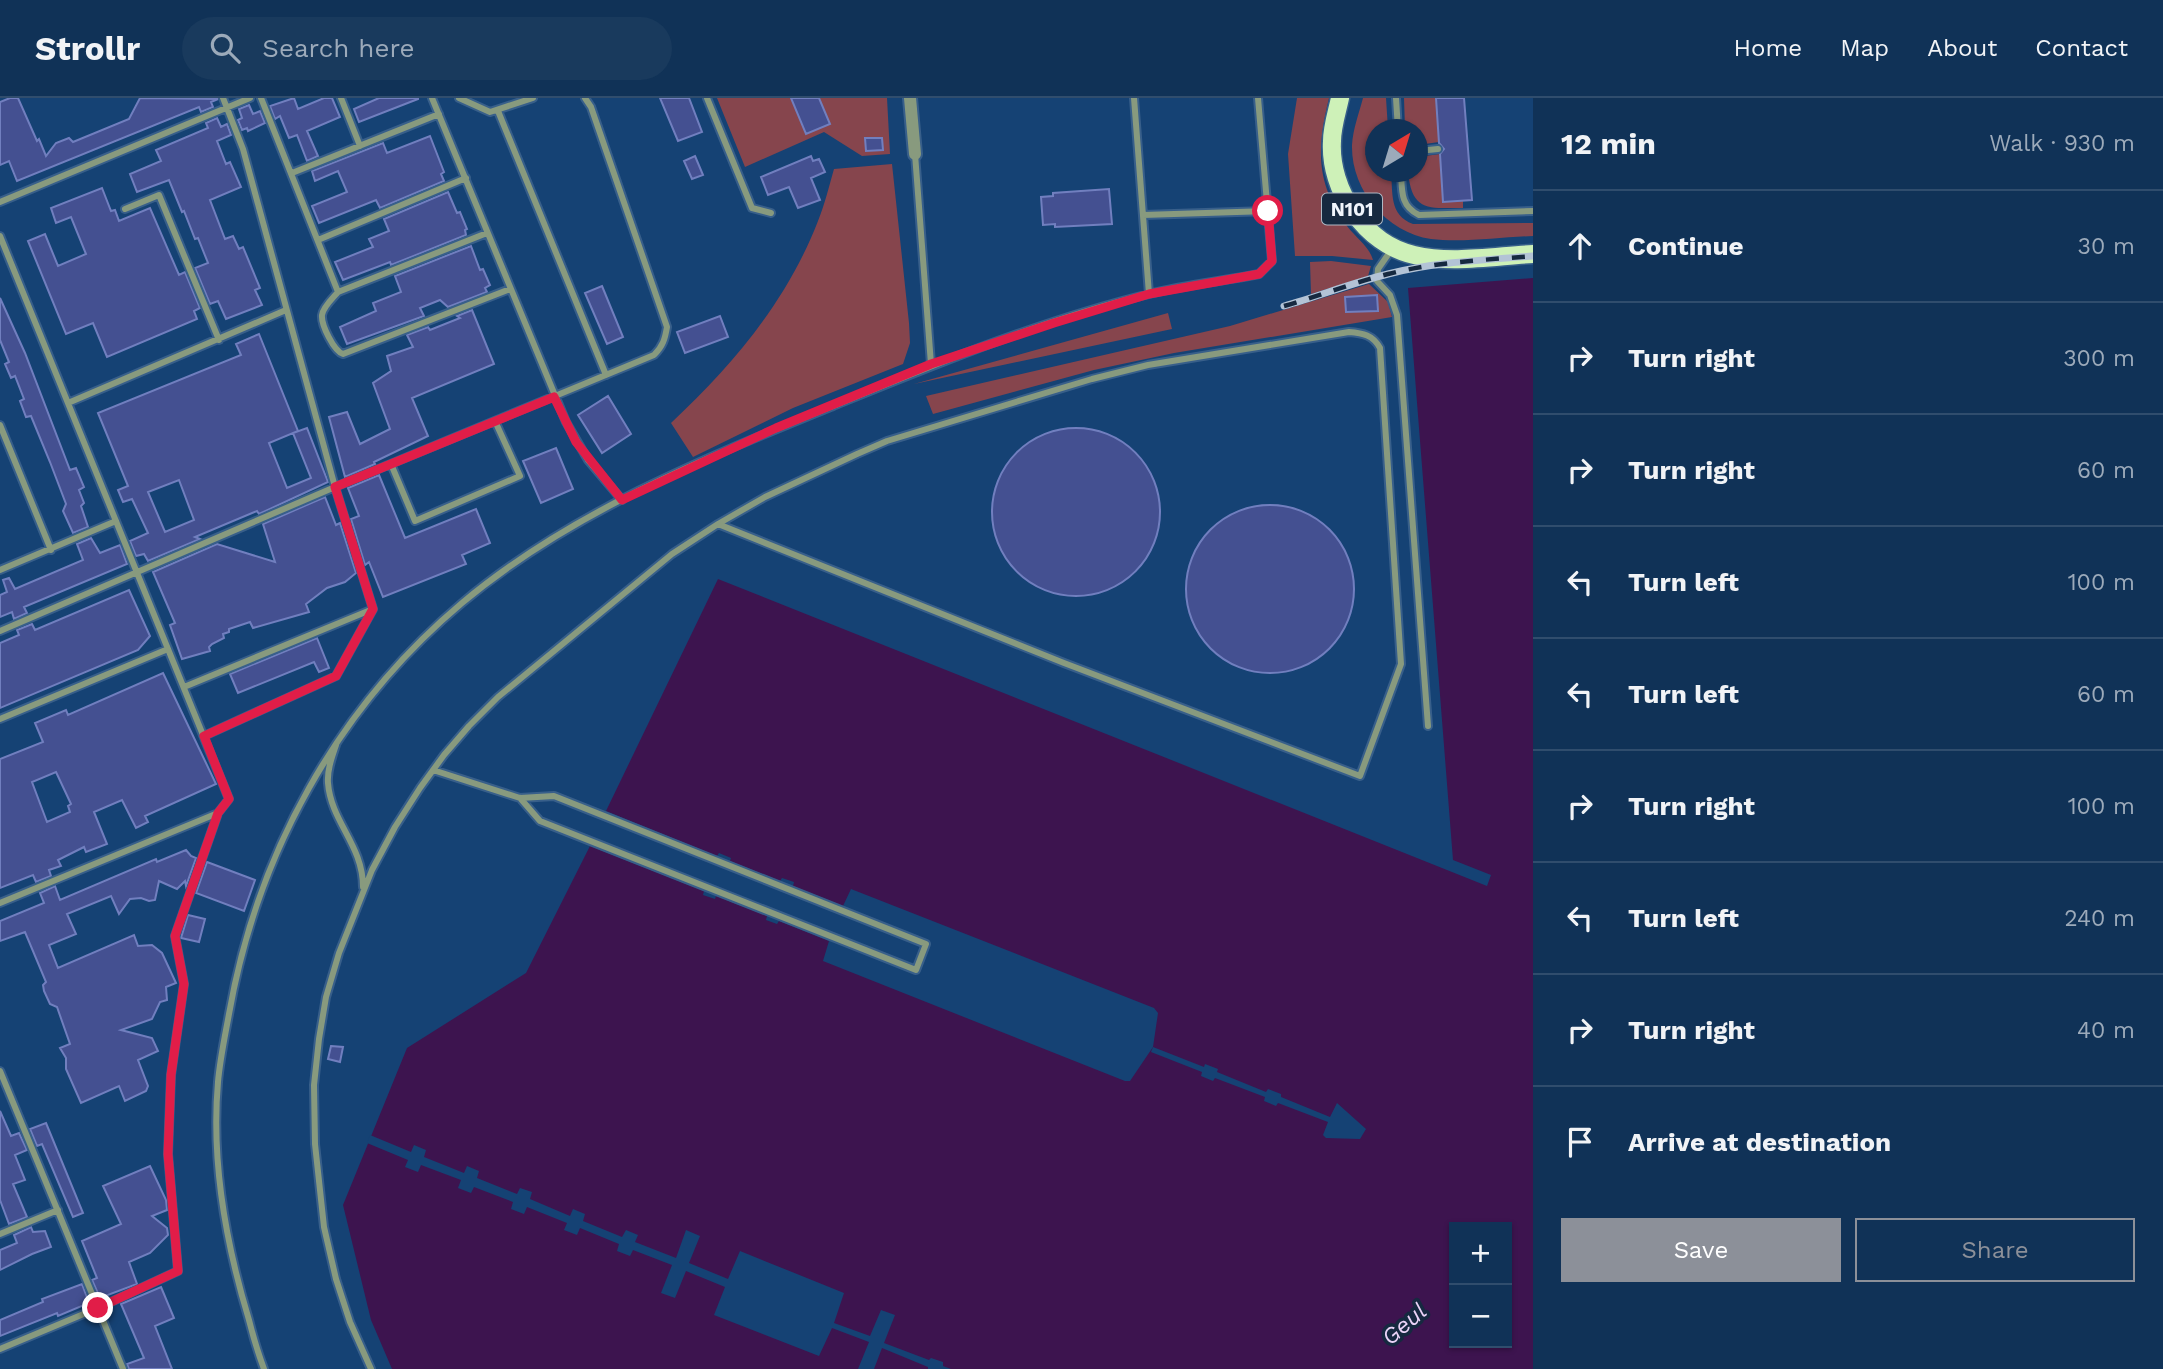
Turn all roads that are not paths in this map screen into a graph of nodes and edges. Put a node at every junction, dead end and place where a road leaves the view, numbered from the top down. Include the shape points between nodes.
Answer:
1 (223, 98) edge
2 (250, 98) edge
3 (261, 98) edge
4 (341, 98) edge
5 (432, 98) edge
6 (459, 98) edge
7 (533, 98) edge
8 (585, 98) edge
9 (707, 98) edge
10 (910, 98) edge
11 (1133, 98) edge
12 (1258, 98) edge
13 (1340, 98) edge
14 (1396, 98) edge
15 (227, 108) junction
16 (498, 111) junction
17 (439, 114) junction
18 (1397, 119) edge
19 (360, 146) junction
20 (1438, 149) dead end
21 (1428, 150) edge
22 (915, 154) joint
23 (292, 173) junction
24 (466, 178) junction
25 (1401, 182) edge
26 (0, 202) edge
27 (125, 209) dead end
28 (1268, 211) junction
29 (1533, 211) edge
30 (771, 213) dead end
31 (1143, 215) junction
32 (487, 233) junction
33 (0, 236) edge
34 (318, 240) junction
35 (1393, 248) junction
36 (1533, 254) edge
37 (510, 289) junction
38 (338, 292) junction
39 (1149, 294) junction
40 (286, 310) junction
41 (219, 340) junction
42 (931, 364) junction
43 (606, 375) junction
44 (554, 397) junction
45 (68, 404) junction
46 (495, 421) junction
47 (0, 425) edge
48 (391, 464) junction
49 (335, 487) junction
50 (622, 500) junction
51 (116, 522) junction
52 (718, 524) junction
53 (51, 550) junction
54 (0, 570) edge
55 (136, 572) junction
56 (373, 609) junction
57 (0, 631) edge
58 (168, 649) junction
59 (184, 687) junction
60 (0, 719) edge
61 (1428, 726) dead end
62 (204, 736) junction
63 (338, 738) junction
64 (433, 770) junction
65 (520, 798) junction
66 (218, 813) junction
67 (362, 893) junction
68 (0, 903) edge
69 (0, 1071) edge
70 (58, 1210) junction
71 (0, 1234) edge
72 (98, 1308) junction
73 (0, 1349) edge
74 (123, 1369) edge
75 (264, 1369) edge
76 (370, 1369) edge

1 - 15 lane
2 - 15 lane
3 - 23 lane
4 - 19 lane
5 - 17 lane
6 - 16 lane via 483,110
7 - 16 lane
8 - 43 lane via 667,327 654,355
9 - 30 lane via 752,208
10 - 22 street
11 - 31 lane
12 - 28 lane
13 - 35 main road, N101 via 1332,160 1340,187 1363,225
14 - 18 lane
15 - 26 lane
15 - 40 lane via 243,149
16 - 43 lane
17 - 19 lane
17 - 24 lane
19 - 23 lane
20 - 21 lane
22 - 42 lane
23 - 34 lane
24 - 32 lane
24 - 34 lane
25 - 29 lane via 1406,206 1419,215
27 - 41 lane via 159,195
28 - 31 lane
28 - 39 lane via 1272,261 1259,274
31 - 39 lane
32 - 37 lane
32 - 38 lane
33 - 45 lane
34 - 38 lane
35 - 36 main road, N101 via 1416,256 1450,258
35 - 61 lane via 1378,269 1377,281 1390,295 1397,315
37 - 38 lane via 343,354 334,348 322,314
37 - 44 lane
39 - 42 lane
40 - 41 lane
40 - 49 lane
41 - 45 lane
42 - 50 lane via 776,428
43 - 44 lane
44 - 46 lane
44 - 50 lane via 576,442
45 - 51 lane
46 - 48 lane
46 - 48 lane via 520,476 415,521
47 - 53 lane
48 - 49 lane
49 - 55 lane
49 - 56 lane
50 - 63 lane via 532,553 462,603 380,682
51 - 53 lane
51 - 55 lane
52 - 52 lane via 887,442 1041,394 1148,365 1359,333 1380,348 1401,664 1360,776
52 - 64 lane via 633,584 498,698
53 - 54 lane
55 - 57 lane
55 - 58 lane
56 - 59 lane
56 - 62 lane via 336,676
58 - 59 lane
58 - 60 lane
59 - 62 lane
62 - 66 lane via 229,799
63 - 67 lane via 328,782 362,864
63 - 75 lane via 293,815 258,903 235,980 218,1082 220,1186 235,1273
64 - 65 lane
64 - 67 lane via 395,827
65 - 65 lane via 554,796 926,944 916,970 540,821
66 - 68 lane
66 - 72 lane via 175,936 184,984 171,1075 168,1154 178,1271
67 - 76 lane via 326,997 314,1084 324,1227 336,1279
69 - 70 lane
70 - 71 lane
70 - 72 lane
72 - 73 lane
72 - 74 lane

